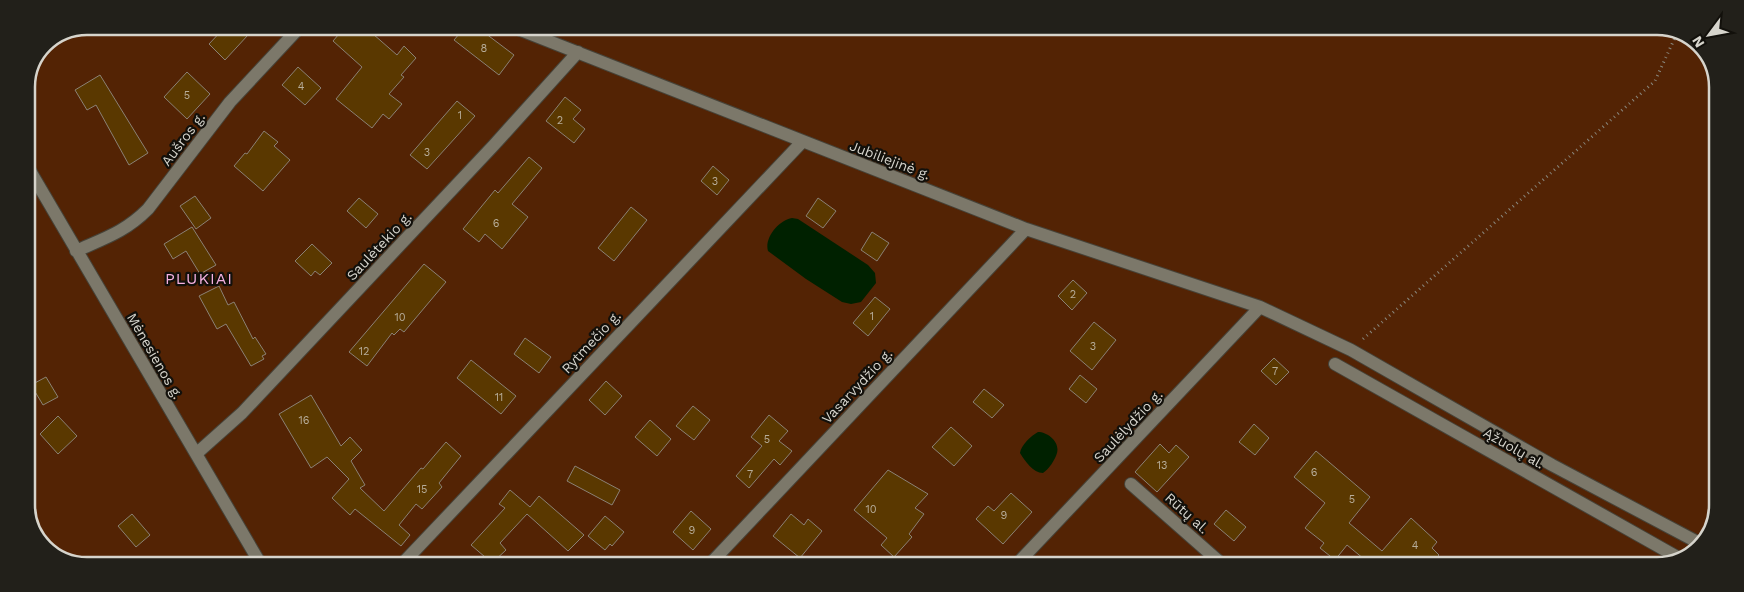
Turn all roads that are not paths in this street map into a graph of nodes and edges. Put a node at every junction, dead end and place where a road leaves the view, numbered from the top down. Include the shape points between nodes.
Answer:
1 (293, 35) edge
2 (534, 35) edge
3 (578, 52) junction
4 (802, 142) junction
5 (35, 180) edge
6 (1026, 229) junction
7 (76, 251) junction
8 (1260, 307) junction
9 (1335, 364) dead end
10 (196, 454) junction
11 (1131, 484) dead end
12 (1694, 541) edge
13 (1673, 554) edge
14 (256, 557) edge
15 (409, 557) edge
16 (717, 557) edge
17 (1024, 557) edge
18 (1214, 557) edge

1 - 7 street, Aušros g. via 230,102 148,209 121,231
2 - 3 street, Jubiliejinė g.
3 - 4 street, Jubiliejinė g.
3 - 10 street, Saulėtekio g. via 242,413
4 - 6 street, Jubiliejinė g.
4 - 15 street, Rytmečio g.
5 - 7 street, Mėnesienos g.
6 - 8 street, Jubiliejinė g.
6 - 16 street, Vasarvydžio g.
7 - 10 street, Mėnesienos g.
8 - 12 street, Jubiliejinė g. via 1351,350 1552,465
8 - 17 street, Saulėlydžio g.
9 - 13 street, Ąžuolų al.
10 - 14 street, Mėnesienos g.
11 - 18 street, Rūtų al.

